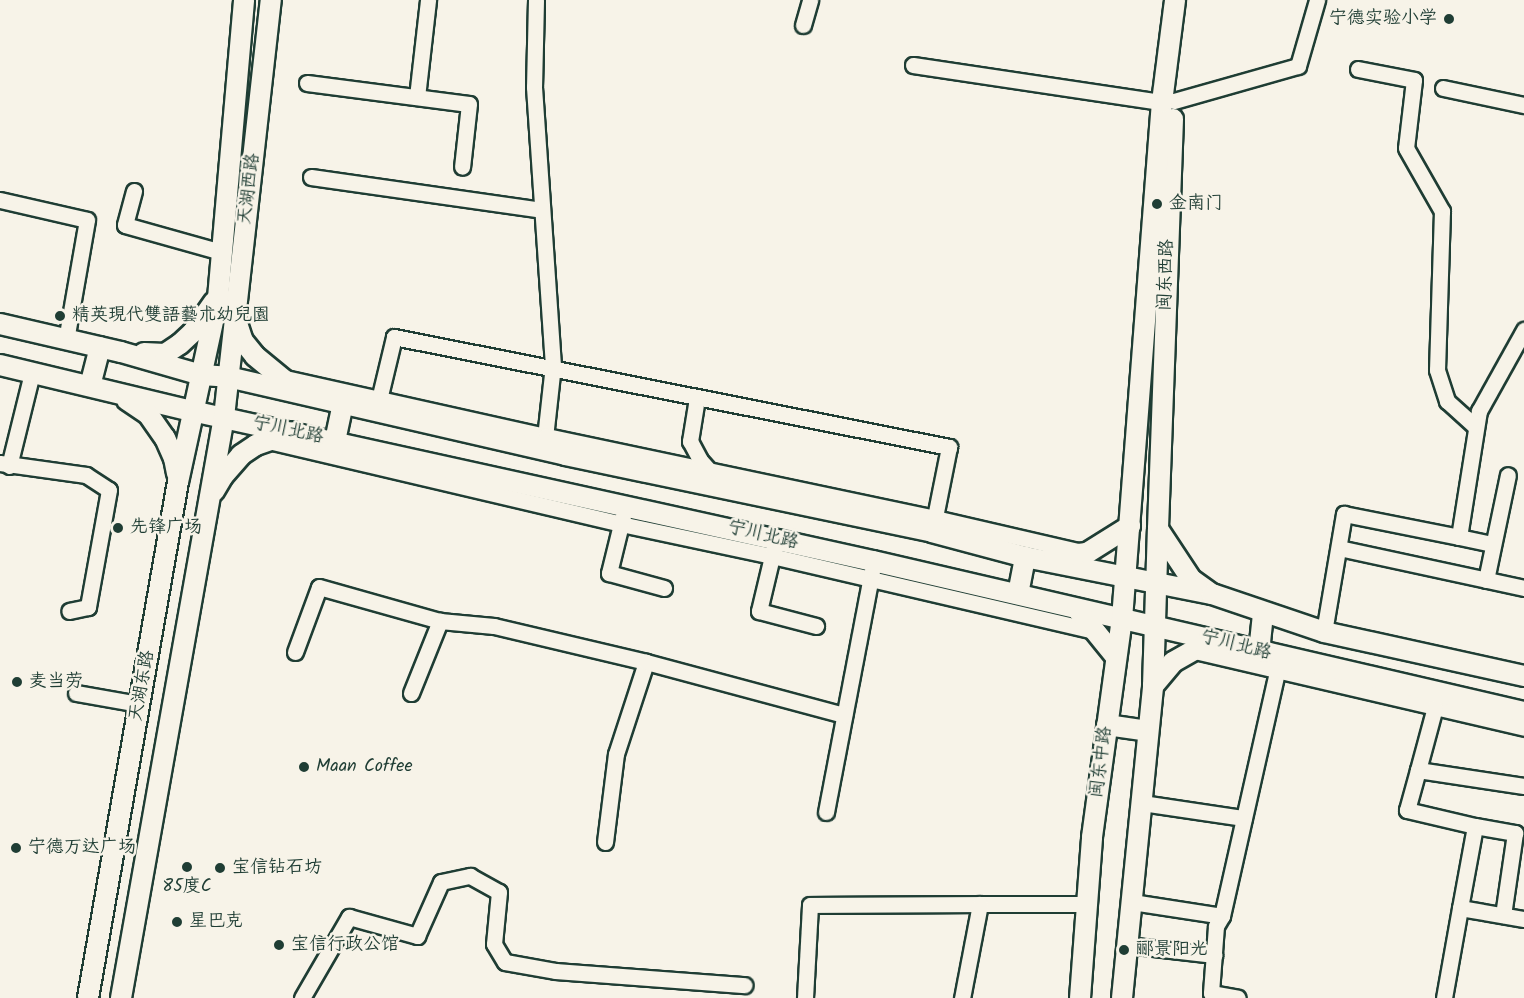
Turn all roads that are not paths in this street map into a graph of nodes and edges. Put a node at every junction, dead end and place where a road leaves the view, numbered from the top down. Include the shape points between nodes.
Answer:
1 (244, 0) edge
2 (271, 0) edge
3 (428, 0) edge
4 (536, 0) edge
5 (810, 0) edge
6 (1175, 0) edge
7 (1189, 0) edge
8 (1317, 0) edge
9 (803, 25) dead end
10 (913, 65) dead end
11 (1358, 69) dead end
12 (307, 83) dead end
13 (1443, 88) dead end
14 (417, 97) junction
15 (1168, 101) junction
16 (1524, 105) edge
17 (462, 167) dead end
18 (311, 177) dead end
19 (134, 191) dead end
20 (0, 200) edge
21 (542, 210) junction
22 (222, 252) junction
23 (239, 281) junction
24 (218, 288) junction
25 (235, 317) junction
26 (0, 324) edge
27 (1524, 330) edge
28 (66, 340) junction
29 (100, 348) junction
30 (121, 352) junction
31 (0, 364) edge
32 (553, 369) junction
33 (32, 373) junction
34 (202, 375) junction
35 (277, 376) junction
36 (228, 377) junction
37 (90, 386) junction
38 (114, 392) junction
39 (302, 394) junction
40 (697, 398) junction
41 (343, 404) junction
42 (378, 405) junction
43 (192, 411) junction
44 (224, 417) junction
45 (1476, 427) junction
46 (293, 432) junction
47 (268, 441) junction
48 (335, 441) junction
49 (545, 443) junction
50 (5, 465) edge
51 (708, 469) junction
52 (1508, 475) dead end
53 (178, 482) junction
54 (726, 489) junction
55 (209, 502) junction
56 (176, 504) junction
57 (625, 504) junction
58 (621, 524) junction
59 (934, 525) junction
60 (1130, 526) junction
61 (1158, 529) junction
62 (1459, 537) junction
63 (1493, 544) junction
64 (774, 547) junction
65 (1339, 548) junction
66 (1086, 553) junction
67 (1031, 558) junction
68 (872, 570) junction
69 (1125, 577) junction
70 (1486, 580) junction
71 (1157, 584) junction
72 (664, 588) dead end
73 (1524, 588) edge
74 (1018, 594) junction
75 (1212, 594) junction
76 (1077, 609) junction
77 (69, 611) dead end
78 (1263, 613) junction
79 (1122, 619) junction
80 (440, 621) junction
81 (816, 626) dead end
82 (1155, 626) junction
83 (1098, 632) junction
84 (1324, 632) junction
85 (1212, 640) junction
86 (1190, 650) junction
87 (295, 652) dead end
88 (1259, 652) junction
89 (1116, 657) junction
90 (646, 662) junction
91 (1523, 670) edge
92 (1277, 671) junction
93 (1153, 686) junction
94 (76, 693) dead end
95 (411, 693) dead end
96 (139, 705) junction
97 (1435, 707) junction
98 (1524, 712) edge
99 (844, 715) junction
100 (1107, 725) junction
101 (1524, 728) edge
102 (1148, 731) junction
103 (1418, 770) junction
104 (1524, 786) edge
105 (1142, 803) junction
106 (826, 812) dead end
107 (1244, 818) junction
108 (1475, 826) junction
109 (1519, 834) edge
110 (605, 842) dead end
111 (1132, 903) junction
112 (980, 904) junction
113 (1087, 904) junction
114 (1460, 908) junction
115 (1503, 915) junction
116 (1222, 916) junction
117 (1524, 919) edge
118 (1127, 945) junction
119 (1214, 955) junction
120 (744, 985) dead end
121 (88, 998) edge
122 (121, 998) edge
123 (302, 998) edge
124 (805, 998) edge
125 (962, 998) edge
126 (1080, 998) edge
127 (1122, 998) edge
128 (1238, 998) edge
129 (1444, 998) edge

1 - 22 main road, 天湖西路
2 - 23 main road, 天湖西路
3 - 14 street
4 - 21 street via 534,87
5 - 9 street
6 - 15 main road, 闽东西路
7 - 15 main road, 闽东西路
8 - 15 street via 1298,66
10 - 15 street
11 - 45 street via 1414,80 1406,148 1442,210 1437,370 1447,401
12 - 14 street
13 - 16 street
14 - 17 street via 469,104
15 - 60 main road, 闽东西路
15 - 61 main road, 闽东西路
18 - 21 street
19 - 22 street via 125,225
20 - 28 street via 87,220
21 - 32 street
22 - 24 main road, 天湖西路
23 - 24 main road
23 - 25 main road, 天湖西路
24 - 30 main road via 193,332 165,354
24 - 34 main road, 天湖西路
25 - 35 main road via 243,341
25 - 36 main road, 天湖西路
26 - 28 main road
27 - 45 street via 1479,411
28 - 29 main road
29 - 30 main road
29 - 37 main road
30 - 34 main road
31 - 33 main road, 宁川北路
32 - 40 street
32 - 42 street via 394,337
32 - 49 street
33 - 37 main road, 宁川北路
33 - 50 street
34 - 36 main road
34 - 43 main road, 天湖东路
35 - 39 main road
35 - 42 street
36 - 39 main road
36 - 44 main road, 天湖东路
37 - 38 main road, 宁川北路
38 - 43 main road, 宁川北路
38 - 53 main road via 148,414 174,458
39 - 41 main road
40 - 51 street via 690,441
40 - 59 street via 949,447
41 - 42 main road
41 - 48 main road
42 - 49 main road
43 - 44 main road, 宁川北路
43 - 53 main road, 天湖东路
44 - 46 main road, 宁川北路
44 - 55 main road, 天湖东路
45 - 62 street
46 - 47 main road
46 - 48 main road, 宁川北路
47 - 55 main road via 242,455 223,476
47 - 58 street
48 - 57 main road, 宁川北路
49 - 51 street
49 - 54 main road
50 - 77 street via 86,475 109,490 88,607
51 - 54 street
51 - 59 street
52 - 63 street
53 - 56 main road, 天湖东路
54 - 59 main road
55 - 56 main road
55 - 122 main road, 天湖东路
56 - 96 main road, 天湖东路
57 - 58 street
57 - 64 main road, 宁川北路
58 - 64 street
58 - 72 street via 609,573
59 - 66 street
59 - 67 main road
60 - 66 main road
60 - 69 main road, 闽东中路
61 - 71 main road
61 - 75 main road via 1191,579
62 - 63 street
62 - 65 street via 1344,514
63 - 70 street
64 - 68 main road, 宁川北路
64 - 81 street via 759,611
65 - 70 street
65 - 84 street
66 - 67 main road
67 - 69 main road
67 - 74 main road
68 - 74 main road, 宁川北路
68 - 83 street
68 - 99 street
69 - 71 main road
69 - 79 main road, 闽东中路
70 - 73 street
71 - 75 main road
71 - 82 main road
74 - 76 main road, 宁川北路
75 - 78 main road
76 - 79 main road, 宁川北路
76 - 83 main road
78 - 84 main road
78 - 88 main road
79 - 82 main road, 宁川北路
79 - 89 main road, 闽东中路
80 - 87 street via 318,586
80 - 90 street via 494,626
80 - 95 street
82 - 85 main road, 宁川北路
82 - 93 main road
83 - 89 main road
84 - 91 main road
85 - 86 main road
85 - 88 main road, 宁川北路
86 - 92 street
86 - 93 main road via 1173,662
88 - 98 main road, 宁川北路
89 - 100 main road, 闽东中路
90 - 99 street
90 - 110 street via 616,754
92 - 97 street
92 - 107 street
93 - 102 main road
94 - 96 street
96 - 121 main road, 天湖东路
97 - 101 street
97 - 103 street
99 - 106 street
100 - 102 main road
100 - 113 main road, 闽东中路
102 - 105 main road
103 - 104 street
103 - 108 street via 1407,810
105 - 107 street
105 - 111 main road
107 - 116 street
108 - 109 street
108 - 114 street
109 - 115 street
111 - 116 street
111 - 118 main road
112 - 113 street
112 - 124 street via 810,905
112 - 125 street
113 - 126 main road, 闽东中路
114 - 115 street
114 - 129 street
115 - 117 street
116 - 119 street via 1216,926
118 - 119 street
118 - 127 main road
119 - 128 street via 1211,993
120 - 123 street via 556,971 505,962 494,944 499,892 470,876 441,882 417,936 349,917

